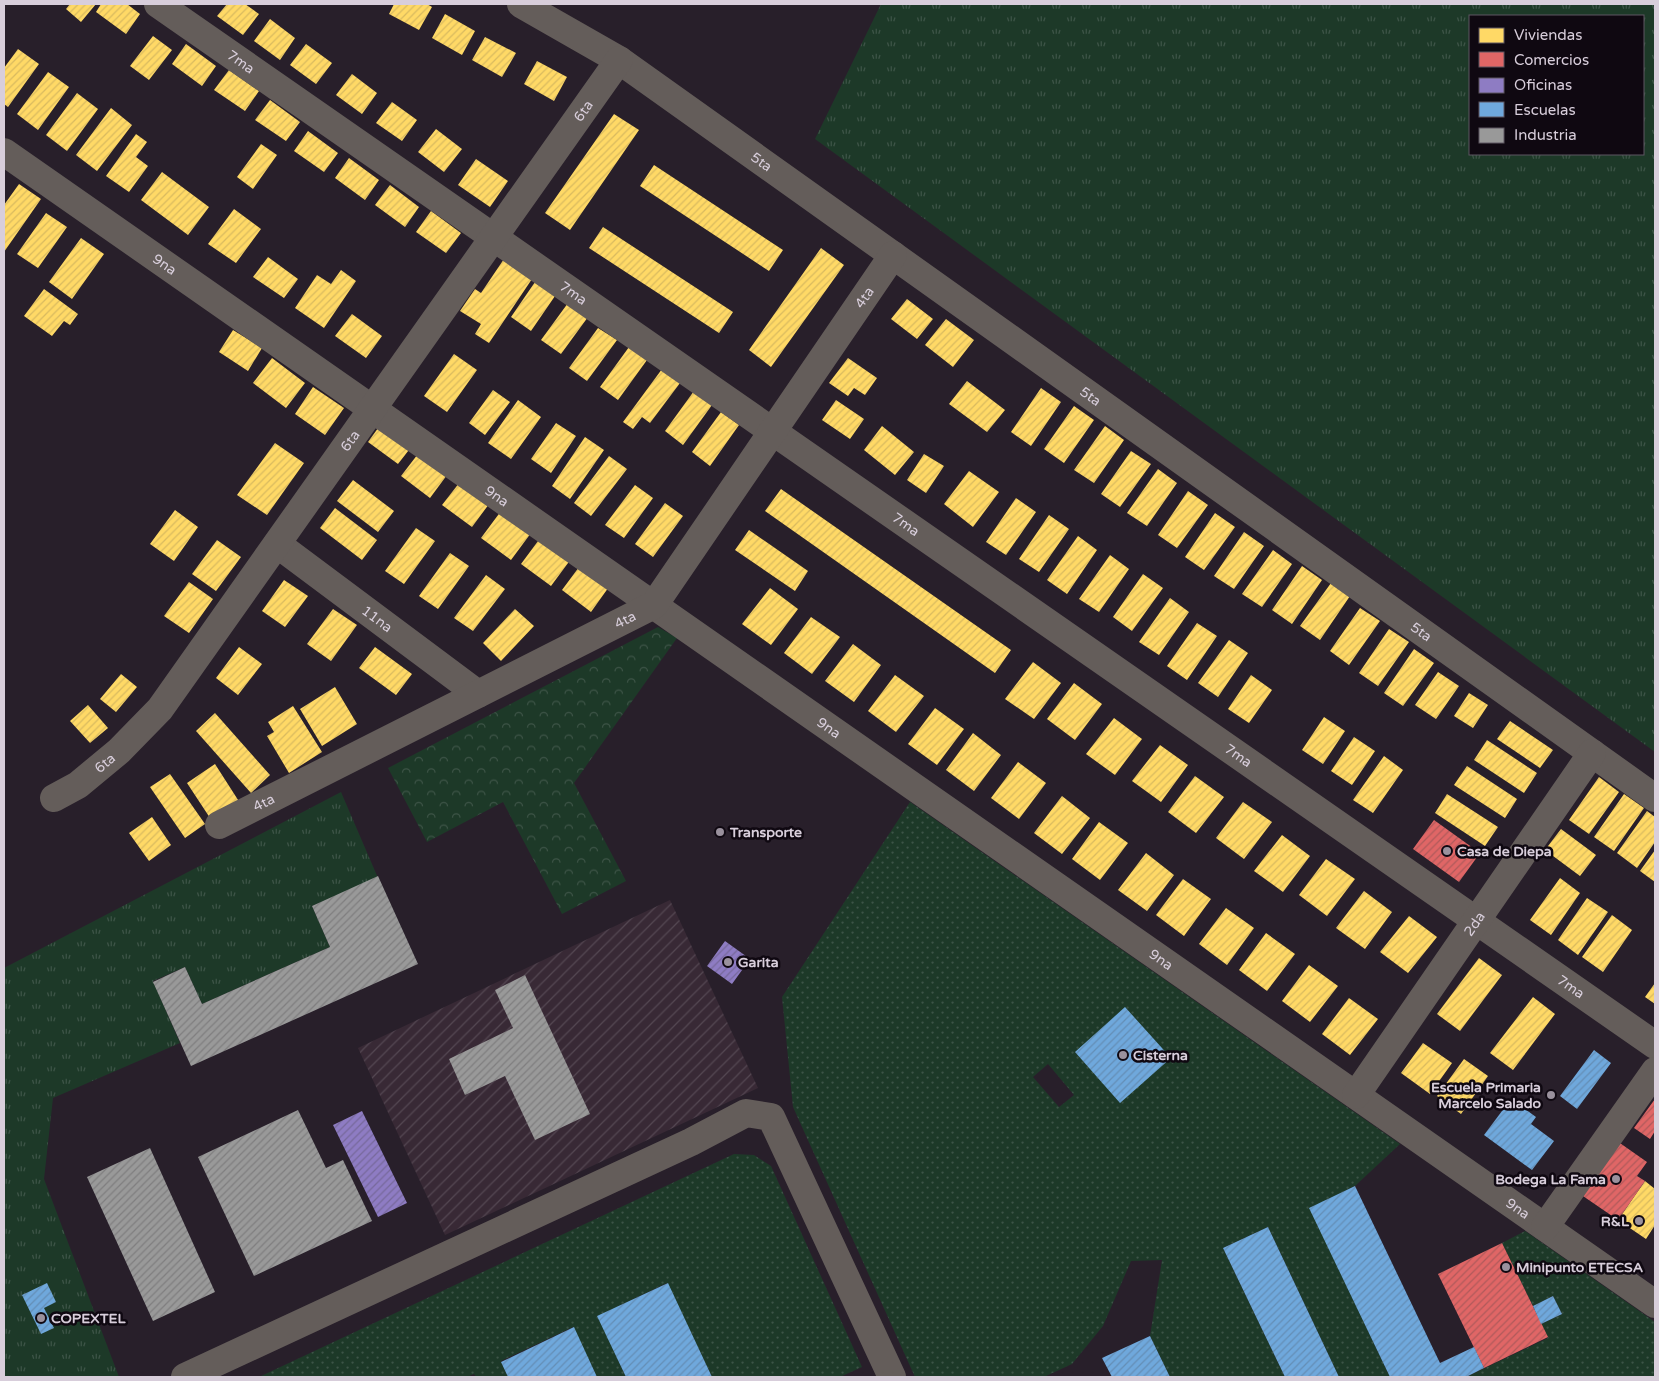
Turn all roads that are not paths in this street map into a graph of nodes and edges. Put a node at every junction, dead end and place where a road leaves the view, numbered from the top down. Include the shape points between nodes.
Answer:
1 (158, 4) edge
2 (521, 4) edge
3 (619, 60) junction
4 (4, 152) edge
5 (494, 237) junction
6 (892, 255) junction
7 (372, 409) junction
8 (772, 431) junction
9 (277, 544) junction
10 (654, 605) junction
11 (478, 694) junction
12 (1592, 753) junction
13 (54, 798) dead end
14 (1655, 798) edge
15 (219, 825) dead end
16 (1476, 920) junction
17 (1655, 1045) edge
18 (1655, 1071) edge
19 (1356, 1095) junction
20 (1546, 1227) junction
21 (1655, 1304) edge
22 (185, 1377) edge
23 (892, 1377) edge

1 - 5 street, 7ma
2 - 3 street, 5ta
3 - 5 street, 6ta
3 - 6 street, 5ta
4 - 7 street, 9na
5 - 7 street, 6ta
5 - 8 street, 7ma
6 - 8 street, 4ta
6 - 12 street, 5ta
7 - 9 street, 6ta
7 - 10 street, 9na
8 - 10 street, 4ta
8 - 16 street, 7ma
9 - 11 street, 11na
9 - 13 street, 6ta via 160,709 119,751 78,786
10 - 11 street, 4ta
10 - 19 street, 9na
11 - 15 street, 4ta
12 - 14 street, 5ta
12 - 16 street, 2da
16 - 17 street, 7ma
16 - 19 street, 2da
18 - 20 street
19 - 20 street, 9na
20 - 21 street, 9na
22 - 23 street via 691,1142 746,1113 771,1117

